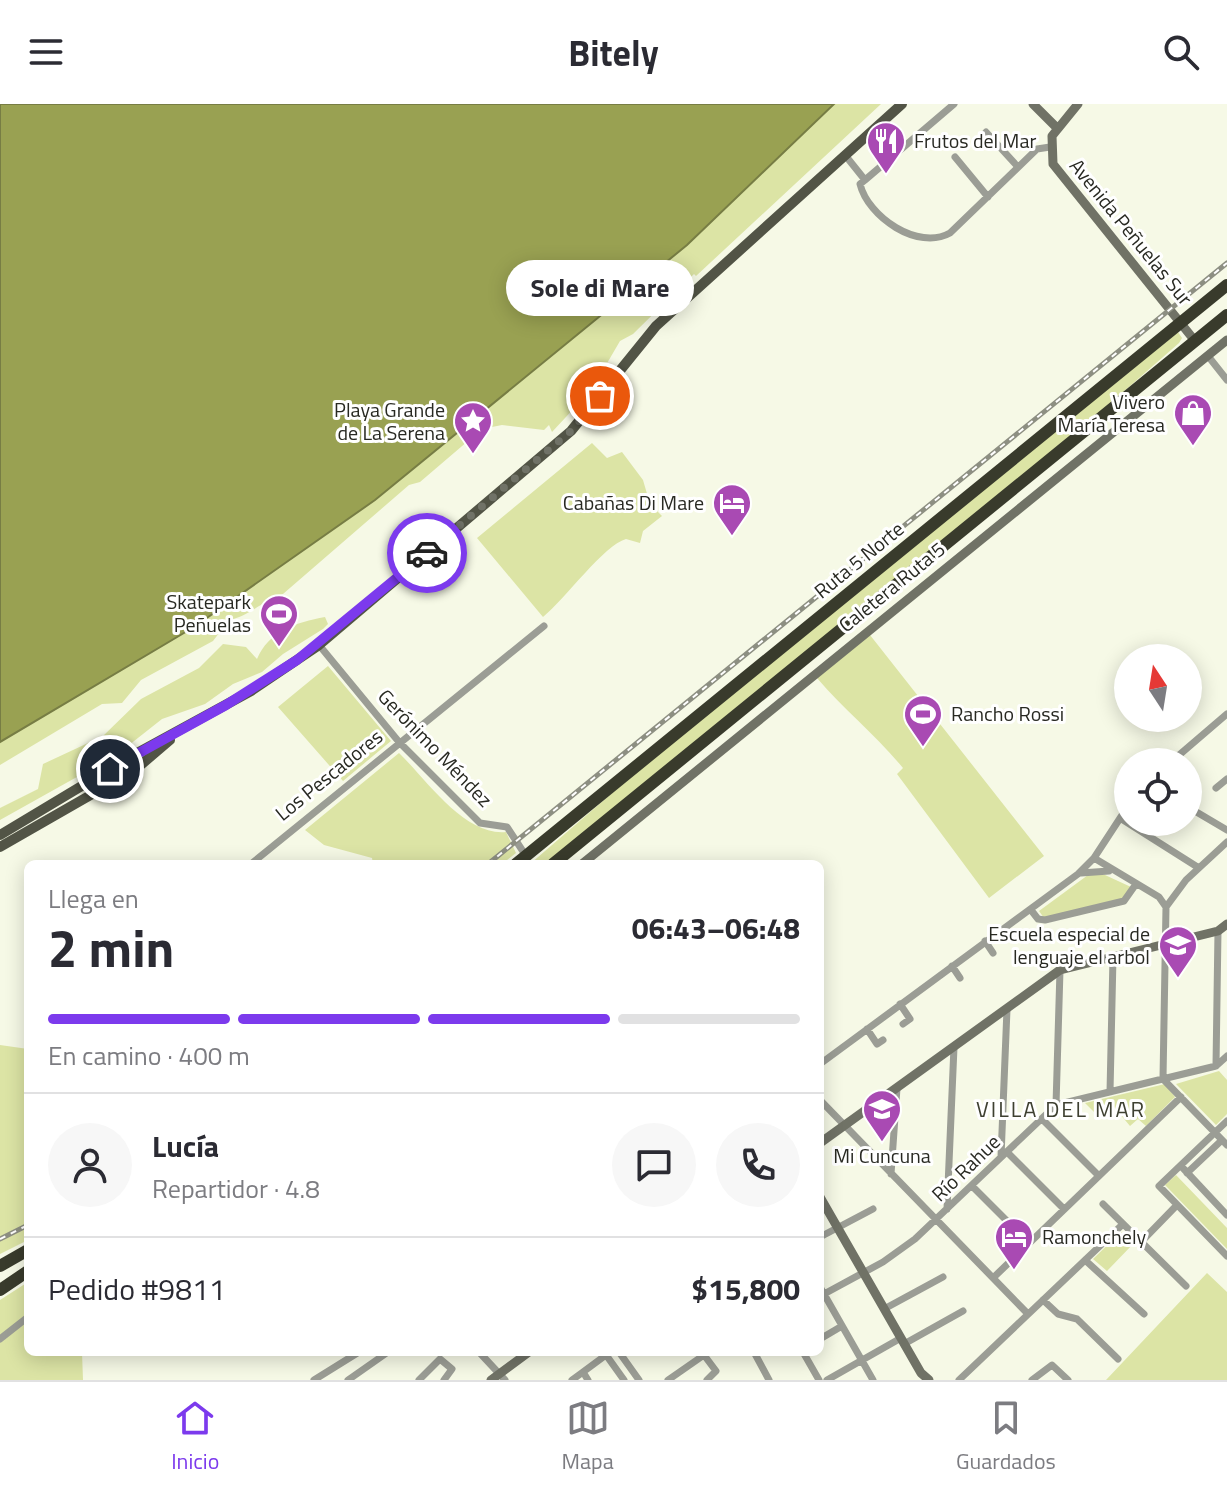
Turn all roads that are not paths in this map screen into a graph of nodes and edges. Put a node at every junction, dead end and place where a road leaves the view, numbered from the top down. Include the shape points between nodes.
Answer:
1 (902, 104) edge
2 (954, 104) edge
3 (1033, 104) edge
4 (1078, 104) edge
5 (1056, 127) junction
6 (986, 132) dead end
7 (1050, 147) junction
8 (845, 155) junction
9 (955, 157) dead end
10 (1018, 167) junction
11 (865, 180) junction
12 (988, 197) junction
13 (1227, 285) edge
14 (1206, 302) junction
15 (1222, 319) edge
16 (1181, 323) junction
17 (1227, 340) edge
18 (1195, 341) junction
19 (1208, 356) junction
20 (1227, 380) edge
21 (544, 626) dead end
22 (319, 645) junction
23 (1227, 714) edge
24 (175, 733) junction
25 (399, 742) junction
26 (1187, 748) edge
27 (130, 757) junction
28 (136, 769) junction
29 (1227, 779) edge
30 (1216, 788) dead end
31 (1202, 815) edge
32 (1114, 827) edge
33 (1227, 830) edge
34 (0, 835) edge
35 (1148, 836) edge
36 (1227, 842) edge
37 (0, 847) edge
38 (1094, 858) junction
39 (256, 860) edge
40 (522, 860) edge
41 (523, 860) edge
42 (558, 860) edge
43 (587, 860) edge
44 (1199, 868) junction
45 (1078, 874) junction
46 (1118, 874) junction
47 (1136, 884) junction
48 (1175, 893) junction
49 (1159, 897) junction
50 (1166, 907) junction
51 (1031, 910) junction
52 (1227, 924) edge
53 (1218, 931) junction
54 (985, 941) junction
55 (1165, 945) junction
56 (993, 953) dead end
57 (1113, 957) junction
58 (952, 966) junction
59 (1060, 970) junction
60 (960, 978) dead end
61 (900, 1004) junction
62 (1007, 1009) junction
63 (903, 1024) dead end
64 (867, 1029) junction
65 (883, 1040) dead end
66 (954, 1047) junction
67 (1227, 1056) edge
68 (824, 1061) edge
69 (1216, 1066) junction
70 (1163, 1079) junction
71 (897, 1088) junction
72 (1110, 1092) junction
73 (1181, 1097) junction
74 (824, 1104) edge
75 (1056, 1105) junction
76 (1042, 1119) junction
77 (1227, 1121) edge
78 (845, 1126) junction
79 (1215, 1133) junction
80 (824, 1140) edge
81 (1224, 1142) edge
82 (1004, 1155) junction
83 (1181, 1166) junction
84 (1187, 1173) junction
85 (891, 1174) junction
86 (1099, 1176) junction
87 (972, 1186) junction
88 (824, 1204) edge
89 (1103, 1204) dead end
90 (1177, 1205) junction
91 (873, 1209) dead end
92 (947, 1209) junction
93 (1064, 1209) junction
94 (1227, 1215) edge
95 (935, 1220) junction
96 (1123, 1224) junction
97 (838, 1228) junction
98 (824, 1235) edge
99 (1141, 1242) junction
100 (1029, 1243) junction
101 (24, 1250) edge
102 (1227, 1256) edge
103 (1085, 1260) junction
104 (0, 1264) edge
105 (24, 1266) edge
106 (864, 1273) junction
107 (24, 1274) edge
108 (943, 1277) dead end
109 (993, 1278) junction
110 (0, 1280) edge
111 (1186, 1286) dead end
112 (824, 1289) edge
113 (0, 1290) edge
114 (824, 1294) edge
115 (1043, 1300) junction
116 (884, 1309) junction
117 (963, 1311) dead end
118 (1028, 1314) junction
119 (1144, 1314) dead end
120 (24, 1320) edge
121 (842, 1326) junction
122 (824, 1337) edge
123 (0, 1339) edge
124 (903, 1341) junction
125 (353, 1356) edge
126 (382, 1356) edge
127 (482, 1356) edge
128 (524, 1356) edge
129 (603, 1356) edge
130 (609, 1356) edge
131 (622, 1356) edge
132 (703, 1356) edge
133 (707, 1356) edge
134 (756, 1356) edge
135 (805, 1356) edge
136 (1118, 1359) dead end
137 (862, 1361) junction
138 (583, 1372) junction
139 (680, 1372) junction
140 (498, 1378) edge
141 (314, 1380) edge
142 (348, 1380) edge
143 (419, 1380) edge
144 (444, 1380) edge
145 (572, 1380) edge
146 (588, 1380) edge
147 (624, 1380) edge
148 (639, 1380) edge
149 (668, 1380) edge
150 (686, 1380) edge
151 (707, 1380) edge
152 (769, 1380) edge
153 (819, 1380) edge
154 (827, 1380) edge
155 (870, 1380) edge
156 (929, 1380) edge
157 (959, 1380) edge
158 (1032, 1380) edge
159 (1068, 1380) edge

1 - 8 main road
2 - 11 street
3 - 5 street
4 - 5 street
5 - 7 street, Avenida Peñuelas Sur
6 - 10 street
7 - 10 street via 1037,149
7 - 16 street, Avenida Peñuelas Sur via 1059,173
8 - 11 street
8 - 22 main road via 656,326 571,431
9 - 12 street
10 - 12 street
11 - 12 street via 860,184 864,200 888,221 926,240 950,233
13 - 14 highway, Ruta 5 Norte
14 - 15 highway via 1203,319
14 - 16 highway, Ruta 5 Norte
15 - 18 highway
16 - 18 street, Avenida Peñuelas Sur
16 - 41 highway, Ruta 5 Norte
17 - 19 street, Caletera Ruta 5
18 - 42 highway
19 - 20 street
19 - 43 street, Caletera Ruta 5
21 - 25 street, Los Pescadores
22 - 24 main road
22 - 25 street, Gerónimo Méndez
23 - 26 street
24 - 27 main road
24 - 28 main road
25 - 39 street, Los Pescadores
25 - 40 street, Gerónimo Méndez via 480,823 507,827
27 - 28 main road via 137,760
27 - 34 main road
28 - 37 main road
29 - 30 street
31 - 33 street
32 - 38 street
35 - 44 street
36 - 44 street
38 - 45 street
38 - 46 street
44 - 48 street
45 - 46 street
45 - 51 street
46 - 47 street
47 - 49 street
47 - 51 street via 1124,901 1045,920
48 - 49 street
48 - 50 street
49 - 50 street
50 - 55 street
51 - 54 street
52 - 53 street
53 - 55 street
53 - 69 street
54 - 56 street
54 - 58 street
55 - 57 street
55 - 70 street
57 - 59 street
57 - 72 street
58 - 60 street
58 - 61 street
59 - 62 street
59 - 75 street
61 - 63 street via 910,1019
61 - 64 street
62 - 66 street
62 - 82 street
64 - 65 street via 877,1044
64 - 68 street
66 - 71 street
66 - 92 street
67 - 69 street
69 - 70 street
70 - 72 street
70 - 73 street
71 - 78 street
71 - 85 street
72 - 75 street
73 - 79 street
73 - 86 street
74 - 78 street
75 - 76 street, Río Rahue
76 - 82 street, Río Rahue
76 - 86 street
77 - 79 street
78 - 80 street
78 - 85 street
79 - 81 street
79 - 83 street
81 - 84 street
82 - 87 street, Río Rahue
82 - 93 street
83 - 84 street
83 - 90 street via 1159,1186
84 - 94 street
85 - 95 street
86 - 93 street
87 - 92 street, Río Rahue
87 - 100 street
88 - 97 street
89 - 96 street
90 - 99 street
90 - 102 street
91 - 97 street
92 - 95 street, Río Rahue
93 - 100 street
95 - 106 street, Río Rahue
95 - 109 street
96 - 99 street
96 - 103 street
97 - 98 street
97 - 106 street
99 - 111 street
100 - 109 street
101 - 104 highway
103 - 115 street
103 - 119 street
105 - 110 highway
106 - 112 street, Río Rahue
106 - 116 street
107 - 113 highway
108 - 116 street
109 - 118 street
114 - 121 street
115 - 118 street
115 - 136 street via 1058,1314 1077,1319
116 - 124 street
117 - 124 street
118 - 157 street
120 - 123 street
121 - 122 street
121 - 137 street
124 - 137 street
124 - 156 street
125 - 141 street
126 - 142 street
127 - 140 street
128 - 140 street
129 - 138 street
130 - 147 street
131 - 148 street
132 - 139 street
133 - 151 street via 716,1369
134 - 152 street
135 - 153 street
137 - 154 street
137 - 155 street
138 - 145 street
138 - 146 street
139 - 149 street
139 - 150 street
143 - 144 street via 440,1359 452,1369
158 - 159 street via 1052,1365

